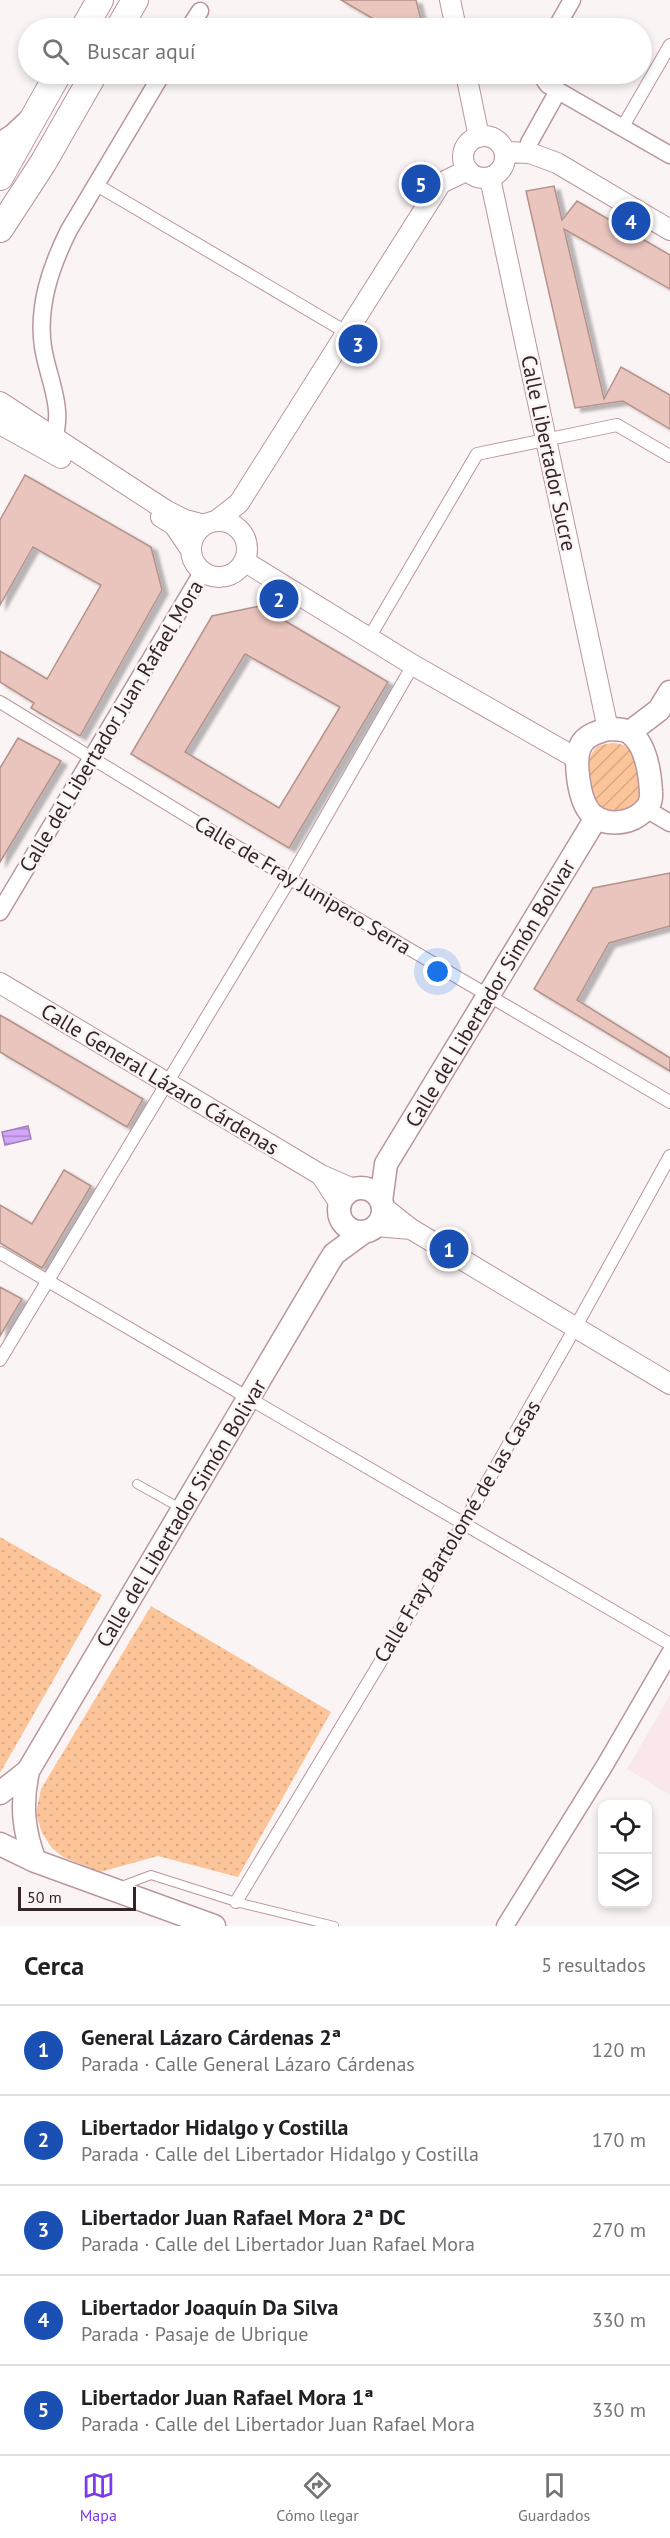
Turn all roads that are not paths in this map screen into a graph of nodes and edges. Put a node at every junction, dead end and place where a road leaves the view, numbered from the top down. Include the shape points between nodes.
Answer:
1 (100, 0) edge
2 (135, 0) edge
3 (450, 0) edge
4 (572, 0) edge
5 (200, 11) dead end
6 (90, 18) edge
7 (125, 18) edge
8 (195, 18) edge
9 (454, 18) edge
10 (562, 18) edge
11 (670, 45) edge
12 (652, 76) edge
13 (52, 84) edge
14 (88, 84) edge
15 (156, 84) edge
16 (468, 84) edge
17 (547, 84) edge
18 (647, 84) edge
19 (558, 91) junction
20 (36, 113) junction
21 (622, 128) junction
22 (479, 137) junction
23 (0, 144) edge
24 (505, 152) junction
25 (527, 153) junction
26 (670, 155) edge
27 (468, 170) junction
28 (0, 177) edge
29 (490, 178) junction
30 (95, 184) junction
31 (0, 229) edge
32 (670, 230) edge
33 (346, 332) junction
34 (0, 402) edge
35 (0, 424) edge
36 (54, 438) junction
37 (546, 440) junction
38 (670, 456) edge
39 (239, 503) junction
40 (210, 523) junction
41 (240, 531) junction
42 (191, 550) junction
43 (244, 561) junction
44 (203, 571) junction
45 (369, 638) junction
46 (413, 665) junction
47 (670, 692) edge
48 (0, 702) edge
49 (619, 730) junction
50 (94, 758) junction
51 (576, 758) junction
52 (646, 809) junction
53 (596, 818) junction
54 (670, 824) edge
55 (290, 879) junction
56 (0, 912) edge
57 (0, 983) edge
58 (488, 995) junction
59 (167, 1084) junction
60 (670, 1102) edge
61 (670, 1156) edge
62 (385, 1169) junction
63 (348, 1200) junction
64 (376, 1216) junction
65 (0, 1254) edge
66 (334, 1254) junction
67 (48, 1281) junction
68 (575, 1328) junction
69 (0, 1360) edge
70 (670, 1384) edge
71 (248, 1398) junction
72 (137, 1484) dead end
73 (183, 1509) junction
74 (464, 1523) junction
75 (670, 1644) edge
76 (670, 1653) edge
77 (28, 1771) junction
78 (0, 1793) edge
79 (0, 1844) edge
80 (35, 1862) junction
81 (111, 1890) junction
82 (236, 1902) junction
83 (214, 1926) edge
84 (334, 1926) edge
85 (505, 1926) edge

1 - 6 main road
2 - 7 main road
3 - 9 street
4 - 10 street
5 - 8 street
11 - 12 street
13 - 20 main road
14 - 31 main road
15 - 30 street
16 - 22 street
17 - 19 street
18 - 21 street
19 - 21 street
19 - 25 street
20 - 23 main road
20 - 28 main road
21 - 26 street
22 - 24 street via 492,138
22 - 27 street via 465,150 463,157
24 - 25 street
24 - 29 street via 501,171
25 - 32 street via 557,163
27 - 29 street via 478,177
27 - 33 street via 441,183
29 - 37 street, Calle Libertador Sucre
30 - 33 street
30 - 36 street via 58,252 43,303 43,346 59,412
33 - 39 street
34 - 36 street
35 - 42 street via 174,525
36 - 40 street via 167,511 185,520
37 - 38 street via 617,425
37 - 45 street via 477,454
37 - 49 street, Calle Libertador Sucre
39 - 40 street
39 - 41 street
40 - 41 street via 233,525
40 - 42 street via 194,536
41 - 43 street via 247,545
42 - 44 street
43 - 44 street via 230,574
43 - 45 street
44 - 50 street, Calle del Libertador Juan Rafael Mora
45 - 46 street
46 - 51 street
46 - 55 street
47 - 49 main road via 659,710
48 - 50 street, Calle de Fray Junipero Serra
49 - 51 main road via 593,733 581,743
49 - 52 main road via 638,741 643,752 651,798
50 - 55 street, Calle de Fray Junipero Serra
50 - 56 street, Calle del Libertador Juan Rafael Mora
51 - 53 main road via 585,803
52 - 53 main road via 633,819 618,823
52 - 54 street
53 - 58 main road, Calle del Libertador Simón Bolivar
55 - 58 street, Calle de Fray Junipero Serra
55 - 59 street
57 - 59 street, Calle General Lázaro Cárdenas
58 - 60 street, Calle de Fray Junipero Serra
58 - 62 main road, Calle del Libertador Simón Bolivar
59 - 63 street, Calle General Lázaro Cárdenas via 321,1175
59 - 67 street
61 - 68 street, Calle Fray Bartolomé de las Casas
62 - 63 main road, Calle del Libertador Simón Bolivar
62 - 64 main road, Calle del Libertador Simón Bolivar
63 - 64 main road via 372,1191
63 - 64 main road via 350,1229
63 - 66 main road, Calle del Libertador Simón Bolivar
64 - 66 main road, Calle del Libertador Simón Bolivar
64 - 68 street via 411,1229
65 - 67 street
66 - 71 main road, Calle del Libertador Simón Bolivar
67 - 69 street
67 - 71 street
68 - 70 street
68 - 74 street, Calle Fray Bartolomé de las Casas
71 - 73 main road, Calle del Libertador Simón Bolivar
71 - 74 street
72 - 73 lane
73 - 77 main road, Calle del Libertador Simón Bolivar
74 - 75 street
74 - 82 street, Calle Fray Bartolomé de las Casas
76 - 85 street
77 - 78 main road, Calle del Libertador Simón Bolivar
77 - 80 main road, Calle del Libertador Simón Bolivar via 22,1817
79 - 80 main road
80 - 81 main road
81 - 82 lane via 152,1875
81 - 83 main road
82 - 84 lane

